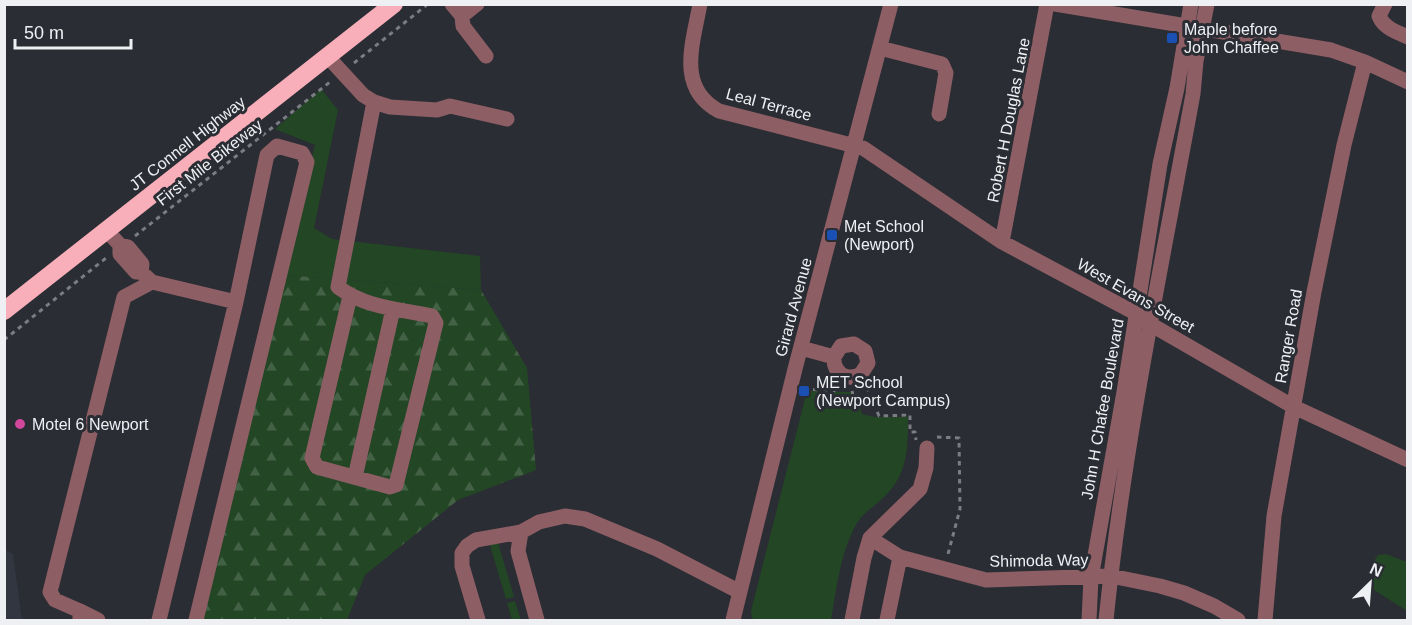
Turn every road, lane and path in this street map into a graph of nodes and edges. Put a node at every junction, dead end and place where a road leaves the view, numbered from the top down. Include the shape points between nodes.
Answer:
1 (394, 4) edge
2 (428, 4) edge
3 (477, 4) edge
4 (700, 4) edge
5 (891, 4) edge
6 (1047, 4) edge
7 (1055, 4) edge
8 (1191, 4) edge
9 (1207, 4) edge
10 (1385, 4) edge
11 (457, 10) edge
12 (1187, 26) junction
13 (1203, 29) junction
14 (1407, 37) edge
15 (880, 48) junction
16 (486, 56) dead end
17 (328, 57) junction
18 (1365, 62) junction
19 (342, 72) junction
20 (1407, 82) edge
21 (374, 102) junction
22 (939, 114) dead end
23 (507, 119) dead end
24 (855, 145) junction
25 (107, 231) junction
26 (1002, 242) junction
27 (121, 246) junction
28 (147, 277) junction
29 (351, 296) junction
30 (236, 302) junction
31 (393, 309) junction
32 (4, 311) edge
33 (1137, 314) junction
34 (1150, 324) junction
35 (4, 340) edge
36 (801, 348) junction
37 (834, 357) junction
38 (861, 374) junction
39 (791, 385) junction
40 (872, 398) junction
41 (1294, 407) junction
42 (927, 445) junction
43 (1407, 460) edge
44 (355, 477) junction
45 (520, 532) junction
46 (870, 538) junction
47 (900, 557) junction
48 (944, 570) junction
49 (1111, 576) junction
50 (1090, 578) junction
51 (740, 592) junction
52 (80, 616) edge
53 (733, 620) edge
54 (98, 621) edge
55 (159, 621) edge
56 (196, 621) edge
57 (478, 621) edge
58 (537, 621) edge
59 (852, 621) edge
60 (887, 621) edge
61 (1089, 621) edge
62 (1106, 621) edge
63 (1238, 621) edge
64 (1265, 621) edge

1 - 17 highway, JT Connell Highway
2 - 19 path, First Mile Bikeway
3 - 11 street
4 - 24 street, Leal Terrace via 691,68 692,80 708,105
5 - 15 street, Girard Avenue
6 - 26 street, Robert H Douglas Lane
7 - 12 street
8 - 12 street, John H Chafee Boulevard
9 - 13 street, John H Chafee Boulevard
10 - 14 street via 1379,16 1382,22
11 - 16 street via 463,26
12 - 13 street
12 - 33 street, John H Chafee Boulevard
13 - 18 street via 1325,48
13 - 34 street, John H Chafee Boulevard
15 - 22 street via 942,64 946,73
15 - 24 street, Girard Avenue
17 - 19 street
17 - 25 highway, JT Connell Highway
18 - 20 street
18 - 41 street, Ranger Road via 1314,292
19 - 21 street
19 - 27 path, First Mile Bikeway
21 - 23 street via 437,110 450,106
21 - 29 street via 338,286
24 - 26 street, West Evans Street
24 - 36 street, Girard Avenue
25 - 27 street
25 - 32 highway, JT Connell Highway
26 - 33 street, West Evans Street
27 - 28 street via 120,254 136,272
27 - 35 path, First Mile Bikeway
28 - 30 street
28 - 52 street via 124,297 50,592 55,600
29 - 31 street
29 - 44 street via 312,458 317,466
30 - 55 street
30 - 56 street via 267,155 277,146 302,153 307,162
31 - 44 street
31 - 44 street via 432,316 436,323 396,485 390,487
33 - 34 street, West Evans Street
33 - 50 street, John H Chafee Boulevard
34 - 41 street, West Evans Street
34 - 49 street, John H Chafee Boulevard
36 - 37 street
36 - 39 street, Girard Avenue
37 - 38 street via 835,368 842,375 852,378
37 - 38 street via 841,346 860,346 868,363
38 - 40 path
39 - 40 path via 808,390 853,391 855,404
39 - 51 street, Girard Avenue
40 - 42 path via 879,416 910,415 910,432 915,432 916,441
41 - 43 street, West Evans Street
41 - 64 street, Ranger Road via 1274,516
42 - 46 street via 920,489
42 - 48 path via 927,437 959,438 960,509
45 - 51 street via 539,522 565,516 585,519 657,549
45 - 57 street via 476,540 462,553
45 - 58 street via 518,551
46 - 47 street, Shimoda Way
46 - 59 street
47 - 48 street, Shimoda Way
47 - 60 street
48 - 50 street, Shimoda Way via 986,580
49 - 50 street, Shimoda Way
49 - 62 street, John H Chafee Boulevard
49 - 63 street, Shimoda Way via 1184,593
50 - 61 street, John H Chafee Boulevard
51 - 53 street, Girard Avenue
52 - 54 street

